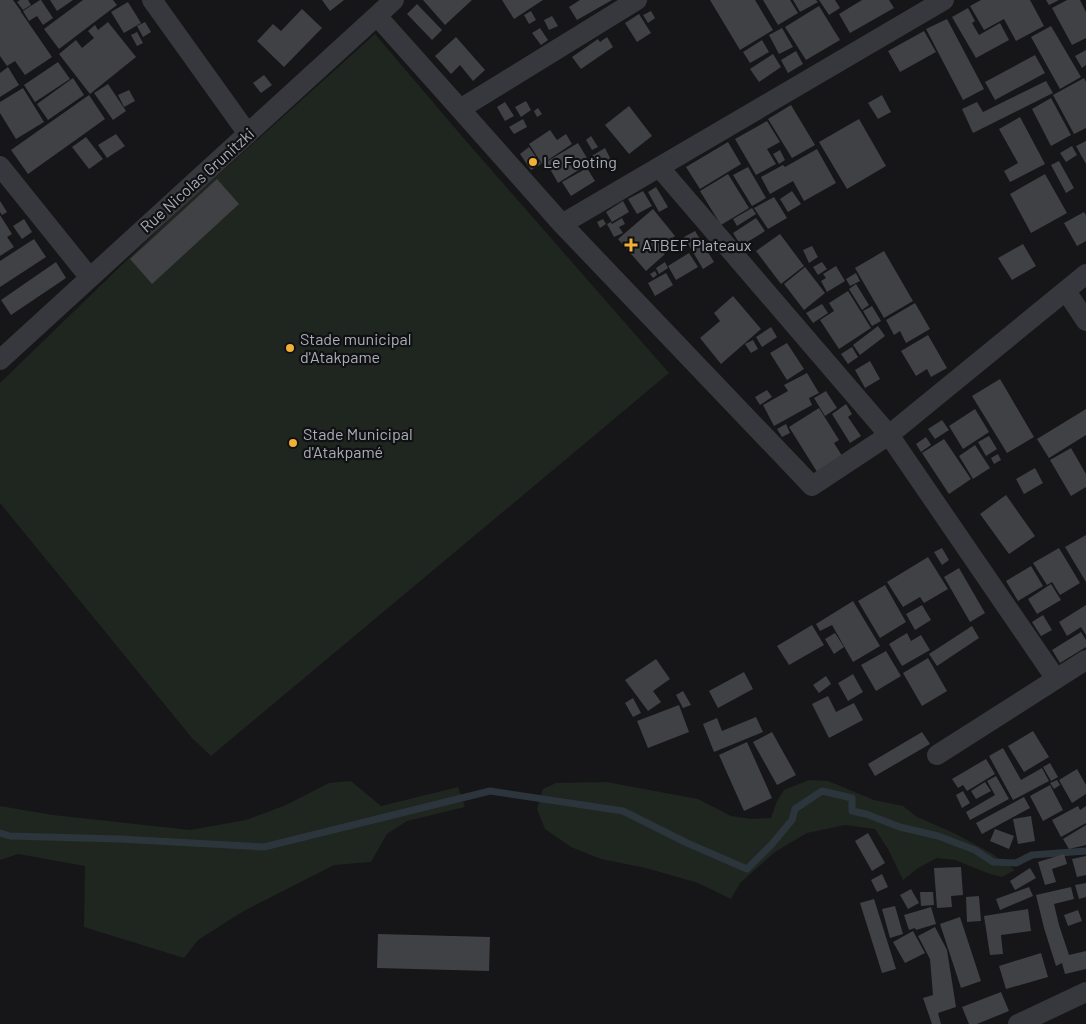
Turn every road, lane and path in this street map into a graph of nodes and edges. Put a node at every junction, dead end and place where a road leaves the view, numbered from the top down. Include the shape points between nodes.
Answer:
1 (152, 0) edge
2 (394, 0) edge
3 (636, 0) edge
4 (944, 0) edge
5 (378, 16) junction
6 (460, 109) junction
7 (248, 134) junction
8 (0, 166) edge
9 (659, 167) junction
10 (562, 224) junction
11 (1086, 274) edge
12 (90, 278) junction
13 (1066, 291) junction
14 (1086, 321) edge
15 (0, 360) edge
16 (889, 435) junction
17 (1086, 660) edge
18 (1056, 679) junction
19 (937, 755) dead end
20 (1086, 992) edge
21 (1018, 1024) edge

1 - 7 street
2 - 5 street, Rue Nicolas Grunitzki
3 - 6 street
4 - 9 street
5 - 6 street
5 - 7 street, Rue Nicolas Grunitzki
6 - 10 street
7 - 12 street, Rue Nicolas Grunitzki
8 - 12 street
9 - 10 street
9 - 16 street
10 - 16 street via 812,486
11 - 13 street
12 - 15 street, Rue Nicolas Grunitzki
13 - 14 street
13 - 16 street
16 - 18 street
17 - 18 street
18 - 19 street
20 - 21 street

